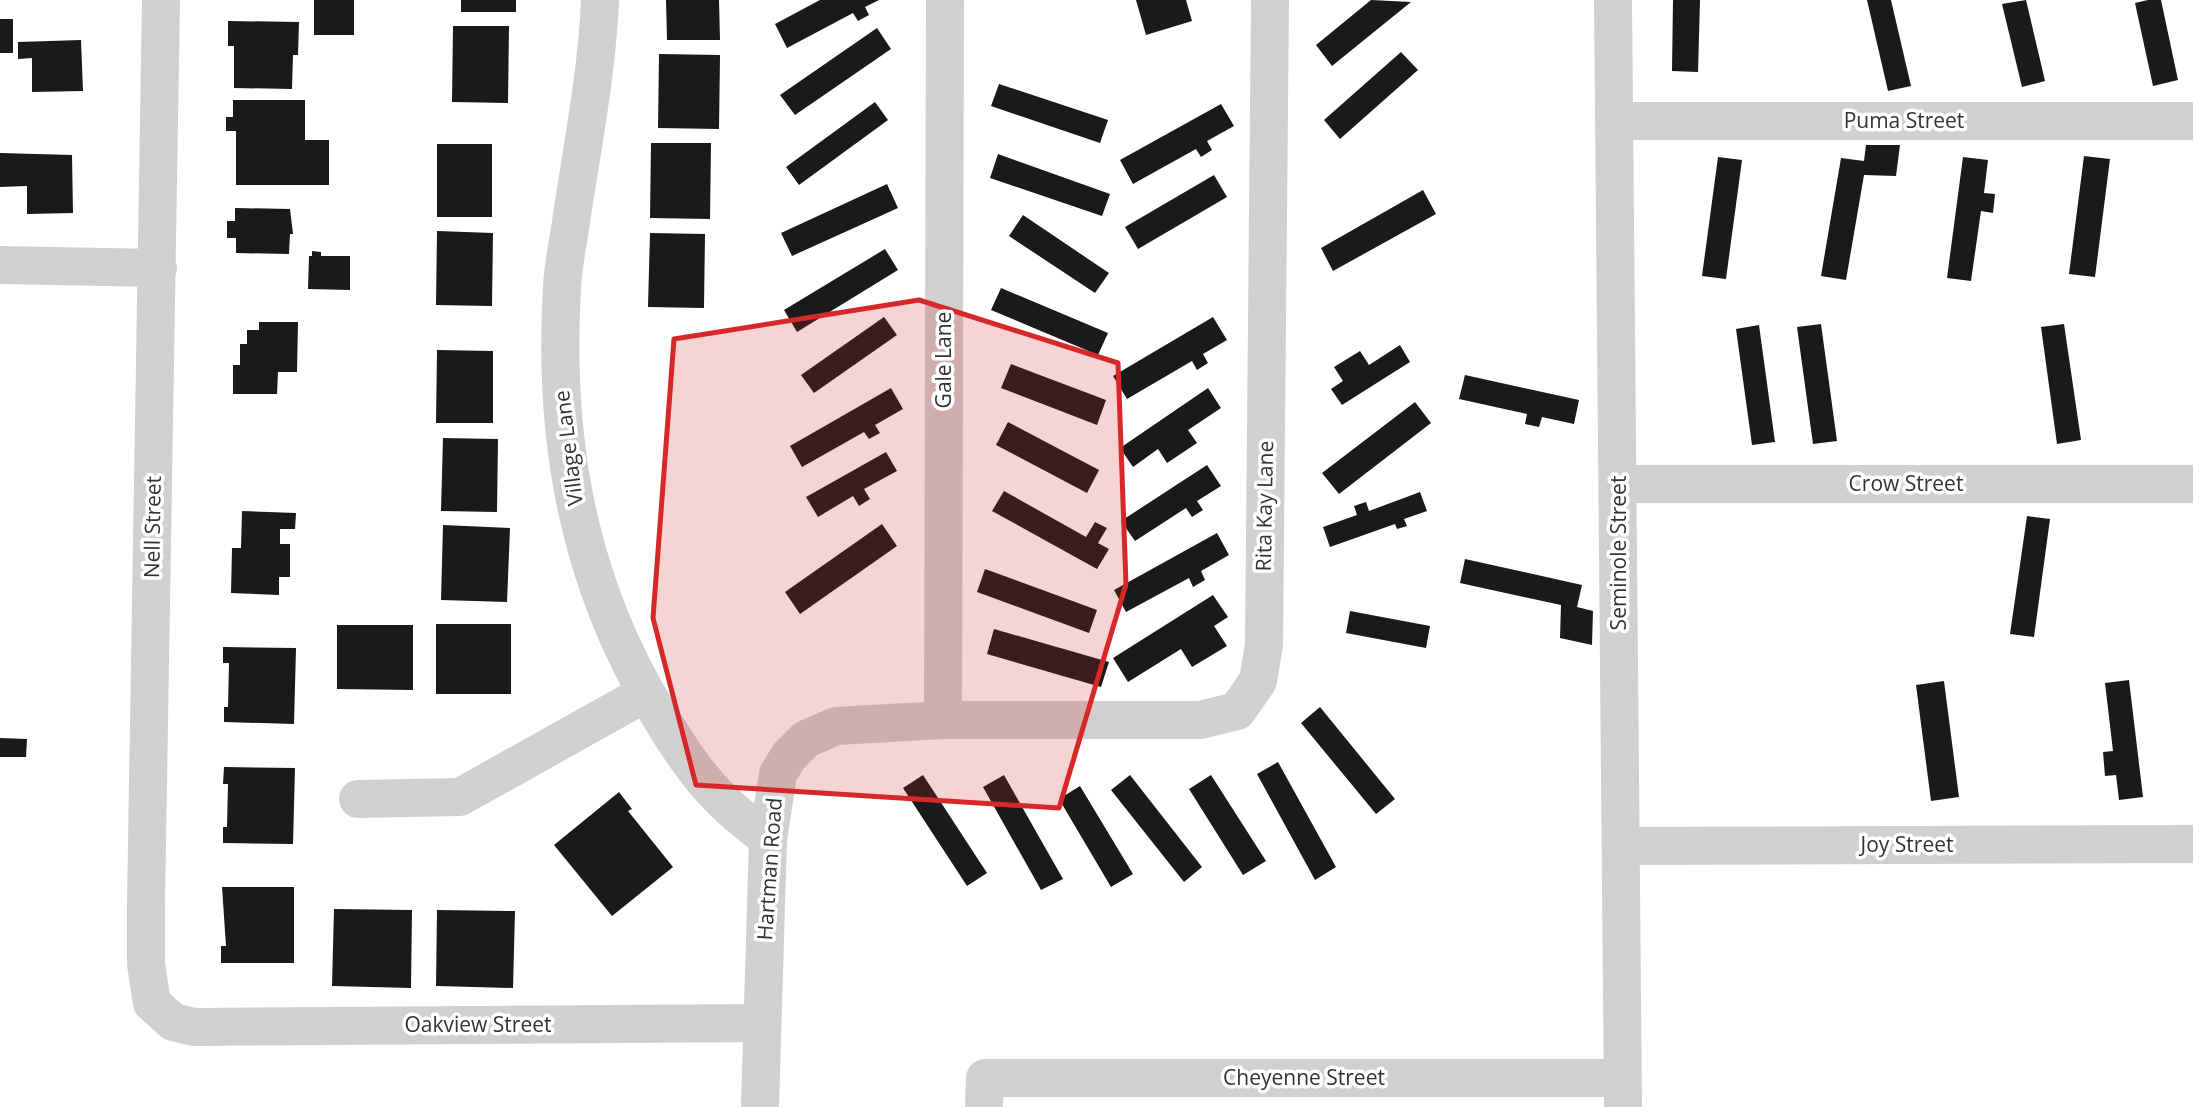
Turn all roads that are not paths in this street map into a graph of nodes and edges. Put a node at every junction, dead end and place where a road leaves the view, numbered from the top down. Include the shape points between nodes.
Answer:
1 (161, 0) edge
2 (600, 0) edge
3 (945, 0) edge
4 (1270, 0) edge
5 (1613, 0) edge
6 (1615, 121) junction
7 (2193, 121) edge
8 (0, 265) edge
9 (158, 268) junction
10 (1618, 484) junction
11 (2193, 484) edge
12 (646, 694) junction
13 (943, 720) junction
14 (358, 799) dead end
15 (768, 839) junction
16 (2193, 844) edge
17 (1621, 846) junction
18 (762, 1023) junction
19 (194, 1027) joint
20 (984, 1092) edge
21 (1623, 1092) edge
22 (760, 1107) edge

1 - 9 street, Nell Street
2 - 12 street, Village Lane via 598,44 562,286 560,375 568,469 580,533 603,604
3 - 13 street, Gale Lane
4 - 13 street, Rita Kay Lane via 1264,645 1258,681 1237,711 1200,720
5 - 6 street, Seminole Street
6 - 7 street, Puma Street
6 - 10 street, Seminole Street
8 - 9 street
9 - 19 street, Nell Street via 146,964 152,1003 173,1021
10 - 11 street, Crow Street
10 - 17 street, Seminole Street
12 - 14 street via 460,797
12 - 15 street, Village Lane via 679,748 720,798
13 - 15 street, Hartman Road via 836,726 806,738 778,774
15 - 18 street, Hartman Road
16 - 17 street, Joy Street
17 - 21 street, Seminole Street
18 - 19 street, Oakview Street
18 - 22 street, Hartman Road
20 - 21 street, Cheyenne Street

